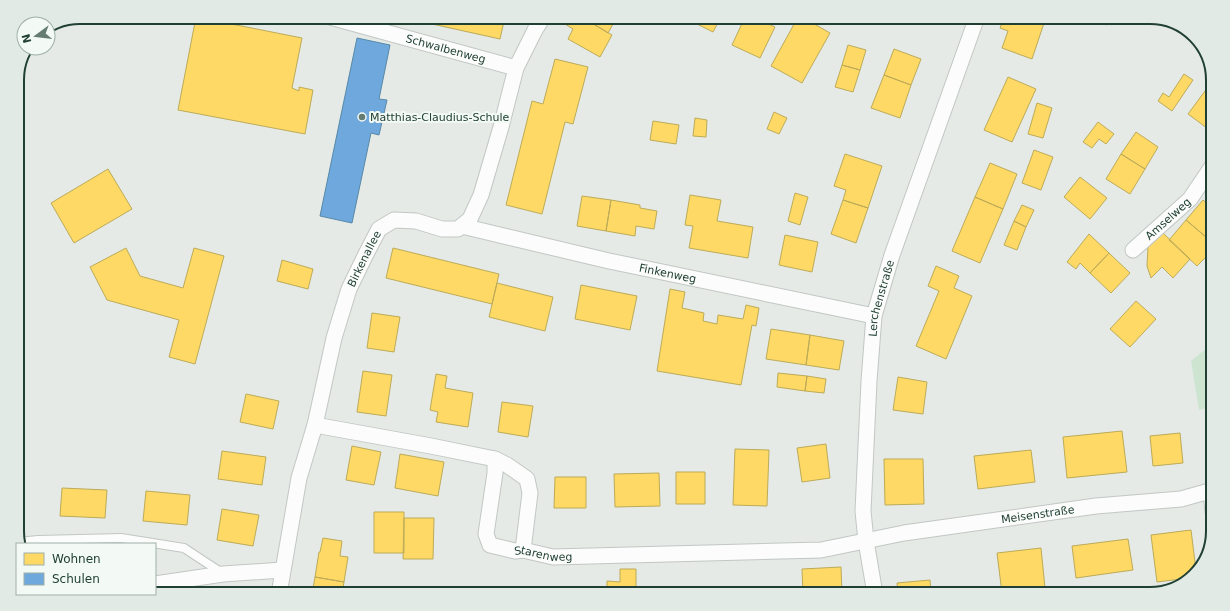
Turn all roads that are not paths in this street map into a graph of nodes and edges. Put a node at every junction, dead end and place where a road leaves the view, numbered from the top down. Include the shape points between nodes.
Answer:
1 (356, 24) edge
2 (539, 24) edge
3 (974, 24) edge
4 (516, 68) junction
5 (1206, 175) edge
6 (462, 226) junction
7 (1133, 250) dead end
8 (874, 316) junction
9 (315, 425) junction
10 (495, 460) junction
11 (1206, 493) edge
12 (25, 541) edge
13 (866, 541) junction
14 (152, 543) edge
15 (156, 544) edge
16 (523, 550) junction
17 (282, 570) junction
18 (223, 574) junction
19 (156, 584) edge
20 (280, 587) edge
21 (874, 587) edge

1 - 4 street, Schwalbenweg
2 - 4 street
3 - 8 street, Lerchenstraße via 892,255
4 - 6 street via 481,195 470,219
5 - 7 street, Amselweg via 1190,199
6 - 8 street, Finkenweg via 609,261
6 - 9 street, Birkenallee via 458,229 442,229 416,221 394,220 379,229 349,289 334,338
8 - 13 street, Lerchenstraße via 863,511
9 - 10 street
9 - 17 street, Birkenallee via 299,478
10 - 16 street via 507,464 528,479 530,493
10 - 16 street, Starenweg via 486,534 490,545 515,551
11 - 13 street, Meisenstraße via 1181,499 1096,506 904,533
12 - 14 lane via 121,538
13 - 16 street, Starenweg via 821,550 584,557 553,557
13 - 21 street, Lerchenstraße
15 - 18 lane via 184,548
17 - 18 street
17 - 20 street, Birkenallee
18 - 19 street

